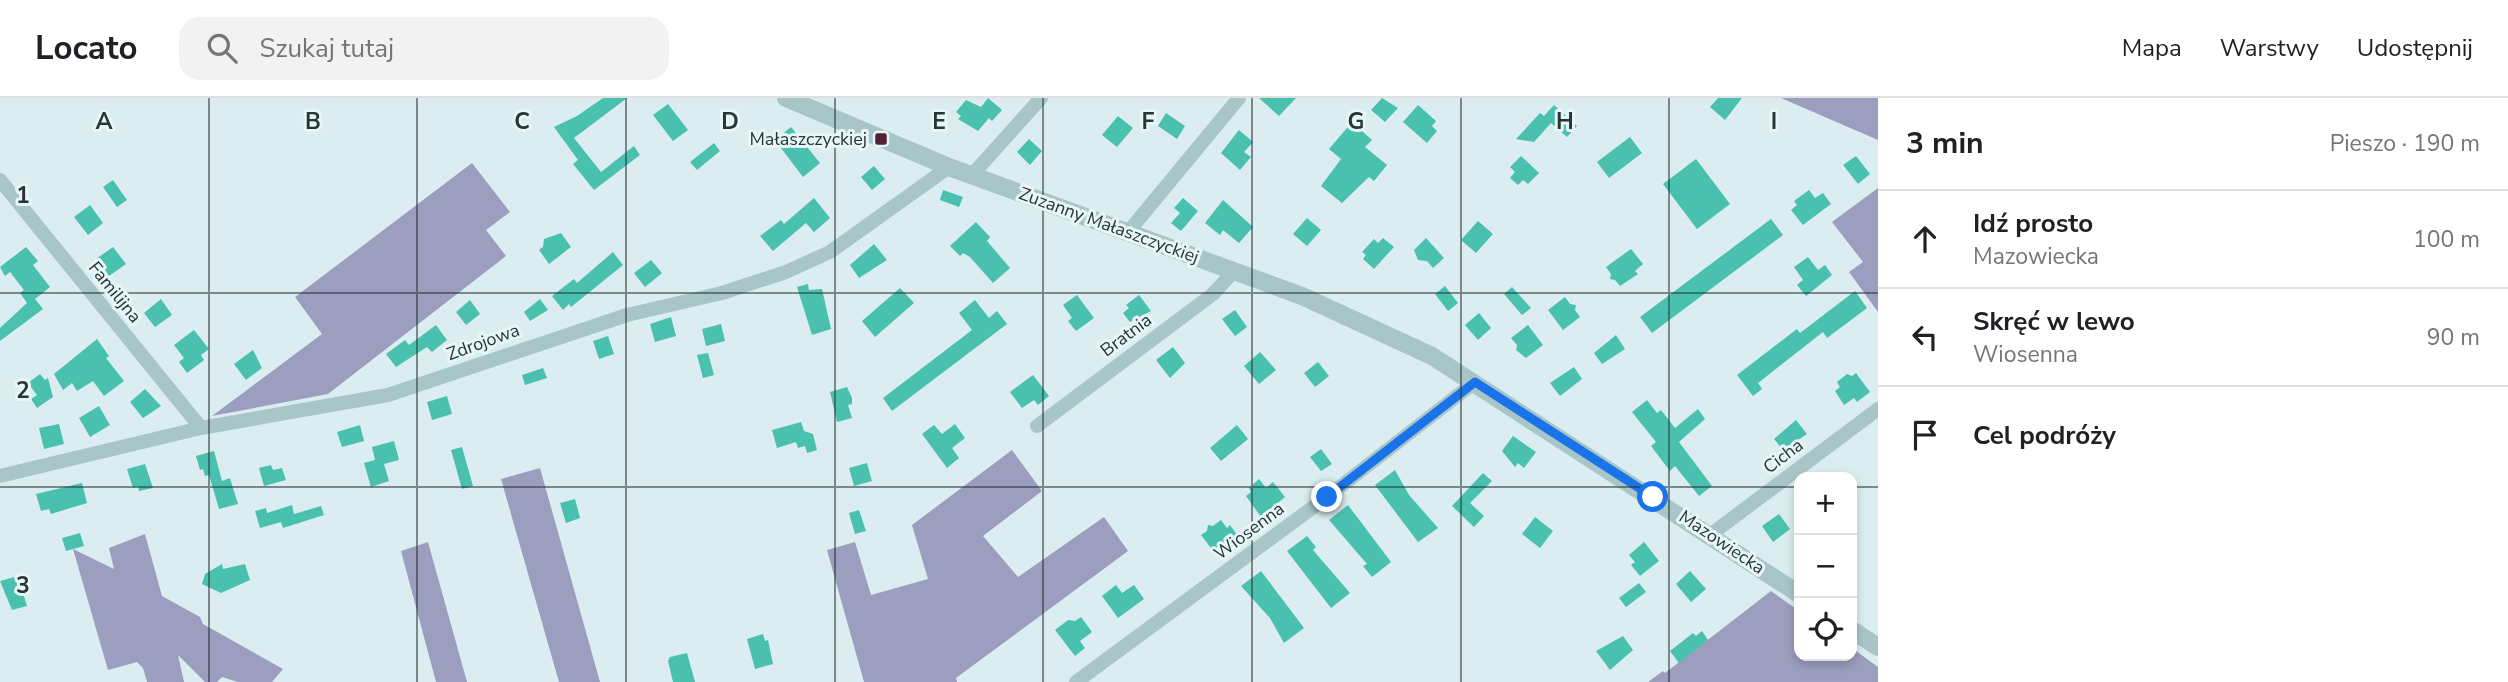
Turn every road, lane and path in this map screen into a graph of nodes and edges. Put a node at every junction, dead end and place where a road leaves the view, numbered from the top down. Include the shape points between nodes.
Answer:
1 (786, 98) edge
2 (1041, 98) edge
3 (1239, 98) edge
4 (949, 167) junction
5 (972, 175) junction
6 (0, 180) edge
7 (1129, 232) junction
8 (1234, 271) junction
9 (1432, 356) joint
10 (1475, 382) junction
11 (1878, 409) edge
12 (1037, 426) dead end
13 (201, 428) junction
14 (0, 476) edge
15 (1710, 535) junction
16 (1794, 591) edge
17 (1857, 633) edge
18 (1878, 647) edge
19 (1076, 682) edge

1 - 4 street, Zuzanny Małaszczyckiej
2 - 5 street
3 - 7 street
4 - 5 street, Zuzanny Małaszczyckiej
4 - 13 street, Zdrojowa via 830,253 786,272 722,293 627,315 388,395
5 - 7 street, Zuzanny Małaszczyckiej
6 - 13 street, Familijna
7 - 8 street, Zuzanny Małaszczyckiej
8 - 9 street, Zuzanny Małaszczyckiej via 1302,296
8 - 12 street, Bratnia via 1213,294
9 - 10 street, Mazowiecka
10 - 15 street, Mazowiecka
10 - 19 street, Wiosenna
11 - 15 street, Cicha
13 - 14 street, Zdrojowa
15 - 16 street, Mazowiecka
17 - 18 street

